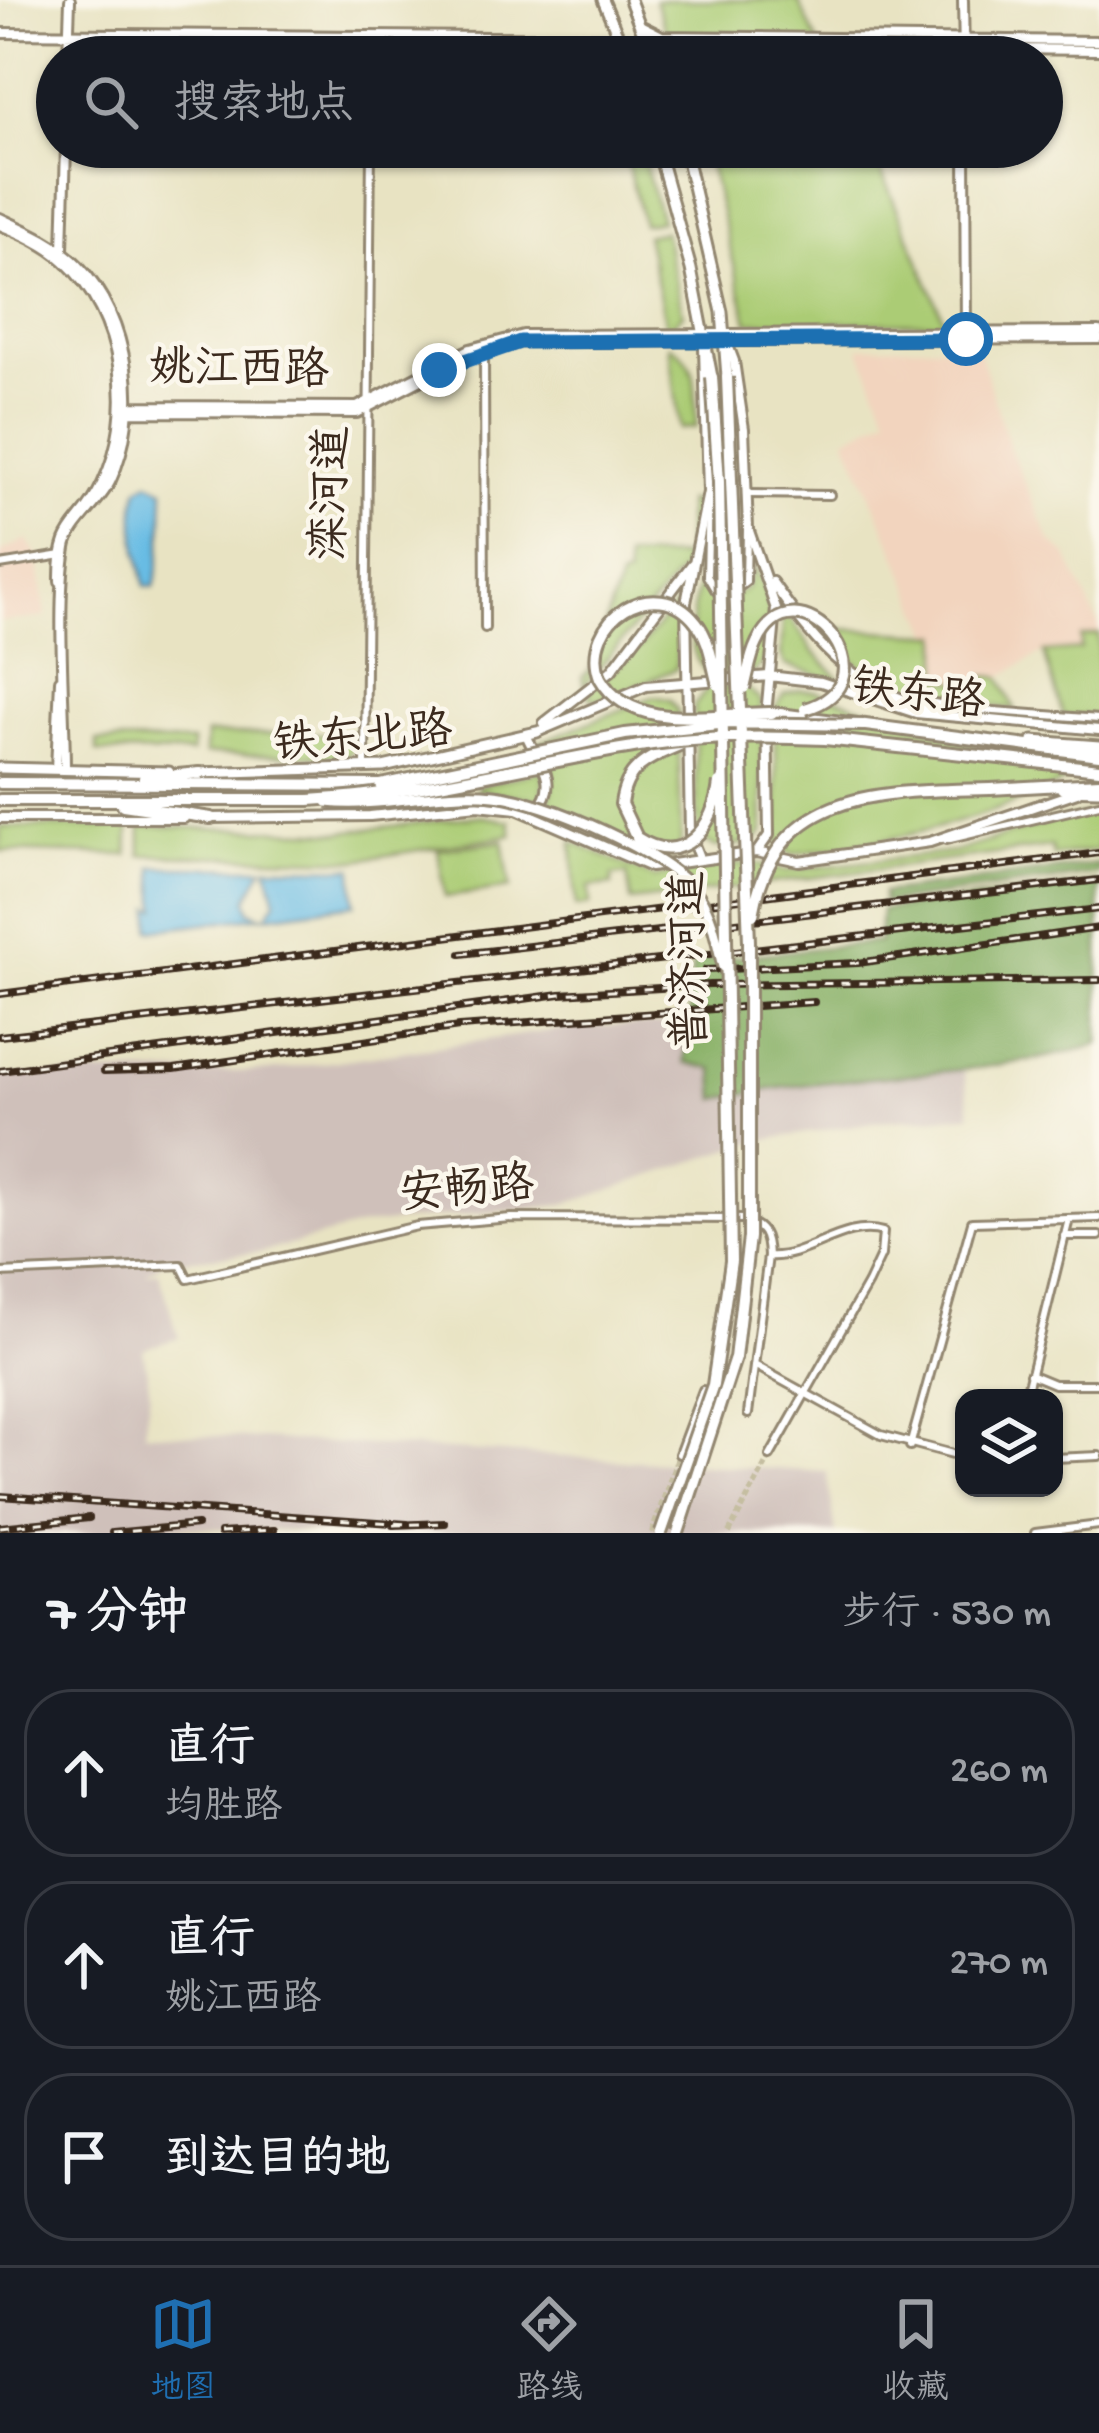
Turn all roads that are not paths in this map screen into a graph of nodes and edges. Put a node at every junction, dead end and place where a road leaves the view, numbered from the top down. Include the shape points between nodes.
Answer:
1 (70, 0) edge
2 (603, 0) edge
3 (630, 0) edge
4 (963, 0) edge
5 (641, 26) junction
6 (0, 33) edge
7 (52, 36) edge
8 (69, 36) edge
9 (618, 36) edge
10 (646, 36) edge
11 (660, 36) edge
12 (964, 36) edge
13 (1099, 45) edge
14 (1063, 46) edge
15 (65, 168) edge
16 (371, 168) edge
17 (662, 168) edge
18 (689, 168) edge
19 (965, 168) edge
20 (0, 222) edge
21 (61, 254) junction
22 (966, 335) junction
23 (705, 336) junction
24 (725, 336) junction
25 (1099, 336) edge
26 (484, 350) junction
27 (712, 377) joint
28 (727, 377) joint
29 (127, 407) junction
30 (369, 408) junction
31 (708, 492) junction
32 (748, 494) junction
33 (830, 495) dead end
34 (748, 528) junction
35 (698, 553) junction
36 (62, 555) junction
37 (0, 565) edge
38 (764, 571) junction
39 (485, 628) dead end
40 (769, 676) junction
41 (688, 681) junction
42 (888, 694) junction
43 (722, 700) junction
44 (741, 704) junction
45 (772, 713) junction
46 (696, 717) junction
47 (956, 717) junction
48 (1099, 718) edge
49 (728, 723) joint
50 (864, 725) junction
51 (1099, 730) edge
52 (537, 732) joint
53 (625, 734) junction
54 (524, 735) junction
55 (728, 737) joint
56 (686, 742) junction
57 (1099, 750) edge
58 (723, 756) junction
59 (0, 767) edge
60 (365, 768) junction
61 (61, 769) junction
62 (1099, 769) edge
63 (200, 773) junction
64 (0, 783) edge
65 (88, 783) junction
66 (1099, 786) edge
67 (1034, 788) junction
68 (1083, 790) junction
69 (0, 800) edge
70 (309, 800) junction
71 (90, 801) junction
72 (1099, 804) edge
73 (524, 812) junction
74 (0, 818) edge
75 (212, 818) junction
76 (930, 842) junction
77 (756, 853) junction
78 (699, 856) junction
79 (749, 941) junction
80 (730, 996) junction
81 (1099, 1218) edge
82 (1069, 1219) junction
83 (1064, 1236) junction
84 (1099, 1236) edge
85 (768, 1256) junction
86 (0, 1273) edge
87 (756, 1366) junction
88 (1030, 1375) junction
89 (1099, 1384) edge
90 (1027, 1389) edge
91 (703, 1390) dead end
92 (803, 1395) junction
93 (748, 1414) dead end
94 (910, 1446) junction
95 (679, 1454) tunnel mouth
96 (955, 1455) edge
97 (770, 1456) tunnel mouth
98 (1099, 1456) edge
99 (1063, 1458) edge
100 (1099, 1526) edge
101 (661, 1533) edge
102 (678, 1533) edge
103 (1035, 1533) edge

1 - 8 street
2 - 9 main road
3 - 5 main road
4 - 12 street
5 - 10 main road
5 - 11 street
6 - 7 street
13 - 14 street
15 - 21 street
16 - 30 street, 滦河道
17 - 23 main road
18 - 24 main road
19 - 22 street
20 - 21 street
21 - 29 street via 112,340
22 - 24 street
22 - 25 street
23 - 24 street
23 - 26 street, 姚江西路
23 - 27 main road
23 - 30 street, 姚江西路 via 494,340
23 - 31 street
24 - 28 main road
24 - 32 street
26 - 30 street, 姚江西路
26 - 39 street
27 - 43 highway, 普济河道, bridge
28 - 44 highway, 普济河道, bridge
29 - 30 street, 姚江西路
29 - 36 street via 102,485 64,534
30 - 60 street, 滦河道
31 - 34 street via 707,575 716,591 746,582
31 - 35 street
32 - 33 street
32 - 34 street
34 - 38 street
35 - 41 street via 686,603
35 - 54 street via 611,671
36 - 37 street
36 - 61 street
38 - 40 street via 776,609
38 - 42 street, 铁东路 via 820,648
40 - 41 street, 铁东路
40 - 47 street, 铁东路
40 - 77 street via 769,835
41 - 52 street via 646,686
41 - 78 street via 690,835
42 - 47 street, 铁东路
42 - 48 street, 铁东路
43 - 46 highway, bridge via 706,640 686,611 654,600 615,614 595,647 609,693 638,710
43 - 58 highway, 普济河道, bridge
44 - 45 highway, bridge via 765,631 791,616 819,621 840,644 840,681 813,707
44 - 79 highway, 普济河道, bridge
45 - 46 highway, bridge
45 - 50 highway, bridge
46 - 53 highway, bridge
47 - 51 street, 铁东路
49 - 50 highway, 铁东路, bridge
49 - 53 highway, 铁东北路, bridge
50 - 57 highway, 铁东路
52 - 54 main road
53 - 65 highway, 铁东北路, bridge via 381,784
54 - 60 main road
54 - 73 street via 548,779 540,807
55 - 56 highway, 铁东北路, bridge
55 - 62 highway, 铁东路, bridge via 862,742
56 - 58 highway, bridge via 646,759 625,783 624,818 648,844 679,847 705,832
56 - 70 highway, 铁东北路, bridge via 433,789
58 - 80 highway, 普济河道, bridge
59 - 61 main road
60 - 63 main road
61 - 63 main road
63 - 65 highway
64 - 65 highway, 铁东北路
66 - 67 highway
66 - 68 main road
67 - 68 main road
67 - 79 highway, bridge via 871,794 815,815 766,869
68 - 76 street
69 - 71 highway, 铁东北路
70 - 71 highway, 铁东北路
70 - 80 main road, bridge via 472,794 545,807 689,884 711,920
71 - 75 highway
72 - 76 street
73 - 75 street, 铁东北路 via 478,805
73 - 78 street, 铁东北路 via 651,867
74 - 75 street, 铁东北路
76 - 77 street via 800,861
77 - 78 street, 铁东北路
79 - 102 highway, 普济河道, bridge via 744,1303 720,1414
80 - 101 highway, 普济河道, bridge via 728,1304 712,1385
81 - 82 street
82 - 83 street
82 - 94 street via 972,1222
83 - 84 street
83 - 88 street
85 - 86 street, 安畅路 via 767,1236 743,1219 511,1218 417,1226 188,1279 181,1265
85 - 87 street
85 - 92 street via 784,1258 860,1230 883,1232 868,1283
87 - 92 street
87 - 93 street
88 - 89 street
88 - 90 street
91 - 95 street
92 - 94 street
92 - 97 street
94 - 96 street
98 - 99 street
100 - 103 street

